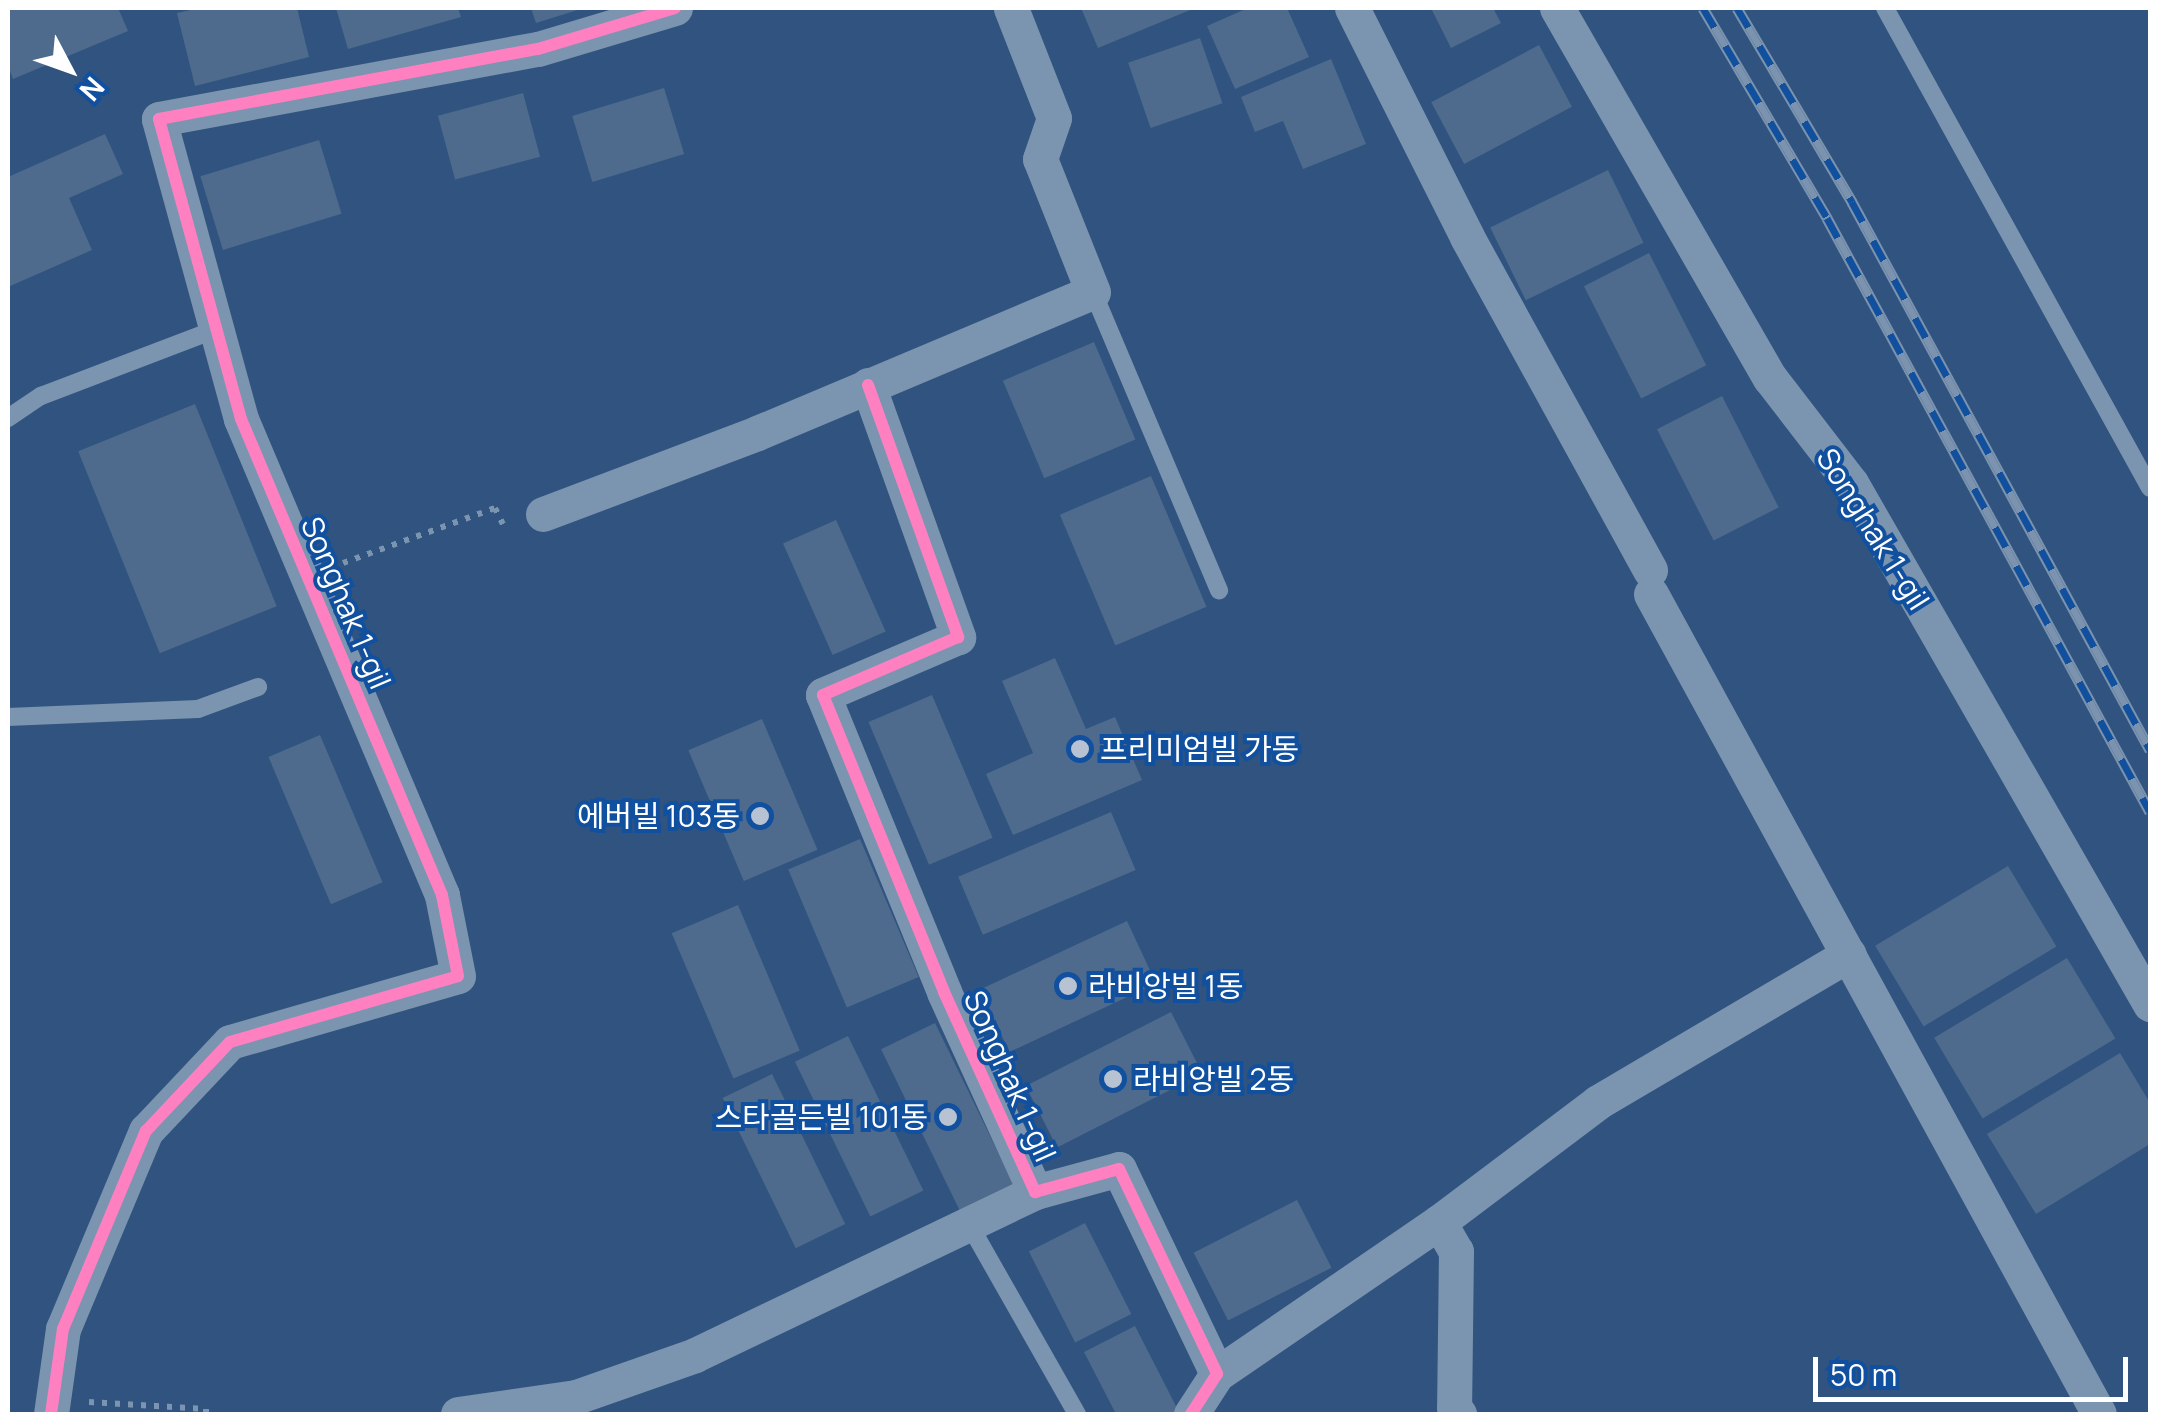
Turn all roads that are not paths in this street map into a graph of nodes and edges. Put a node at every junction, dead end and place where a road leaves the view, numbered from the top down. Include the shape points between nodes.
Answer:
1 (674, 8) edge
2 (1012, 8) edge
3 (1352, 8) edge
4 (1557, 8) edge
5 (1885, 8) edge
6 (1093, 292) junction
7 (216, 329) junction
8 (868, 386) junction
9 (8, 418) edge
10 (2150, 488) edge
11 (544, 514) road end
12 (1219, 590) dead end
13 (258, 688) dead end
14 (8, 716) edge
15 (1849, 954) junction
16 (2150, 1004) edge
17 (1035, 1192) junction
18 (1439, 1222) junction
19 (969, 1224) junction
20 (1217, 1374) junction
21 (52, 1407) edge
22 (458, 1414) edge
23 (1077, 1414) edge
24 (1191, 1414) edge
25 (1459, 1414) edge
26 (2099, 1414) edge

1 - 7 street, Songhak 1-gil via 538,49 159,119
2 - 6 street via 1054,118 1040,159
3 - 15 street
4 - 16 street, Songhak 1-gil via 1770,378 1851,483
5 - 10 lane
6 - 8 street
6 - 12 lane
7 - 9 lane via 41,396
7 - 21 street, Songhak 1-gil via 242,420 442,896 458,976 230,1042 146,1131 63,1329
8 - 11 street
8 - 17 street, Songhak 1-gil via 958,637 823,694 944,992
13 - 14 lane via 198,709
15 - 18 street via 1598,1102
15 - 26 street
17 - 19 street, Songhak 1-gil
17 - 20 street, Songhak 1-gil via 1118,1169
18 - 20 street
18 - 25 street via 1456,1252
19 - 22 street, Songhak 1-gil via 694,1356 576,1397
19 - 23 lane
20 - 24 street

